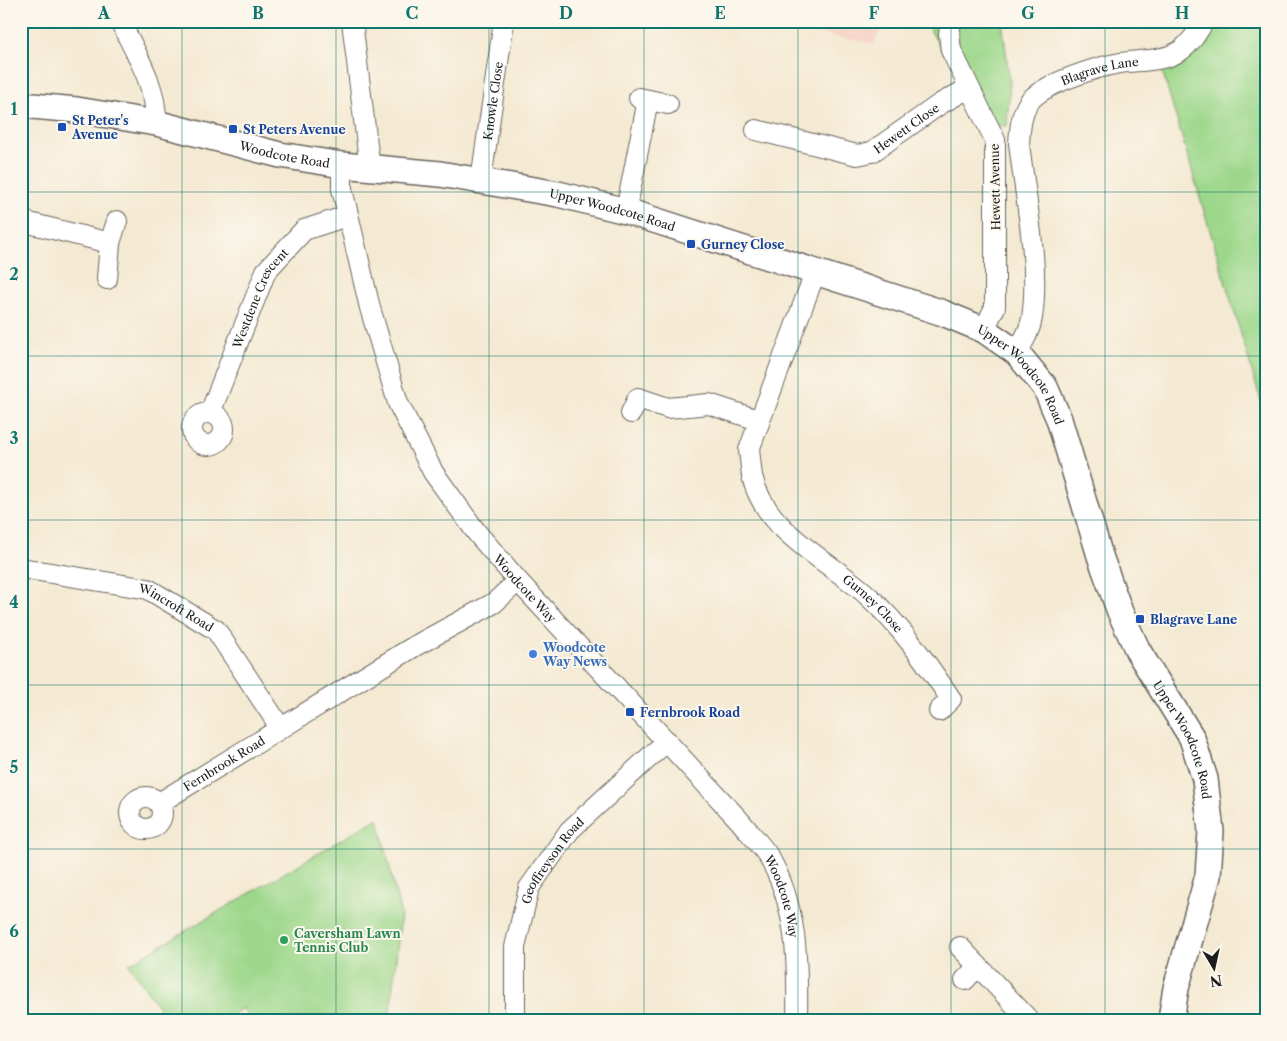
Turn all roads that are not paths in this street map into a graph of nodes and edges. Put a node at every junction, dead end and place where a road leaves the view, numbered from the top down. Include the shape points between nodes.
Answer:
1 (120, 21) edge
2 (352, 21) edge
3 (504, 21) edge
4 (951, 21) edge
5 (1204, 21) edge
6 (970, 88) junction
7 (668, 104) dead end
8 (21, 105) edge
9 (156, 123) junction
10 (756, 130) dead end
11 (995, 140) junction
12 (1019, 143) junction
13 (342, 166) junction
14 (370, 169) junction
15 (481, 180) junction
16 (626, 211) junction
17 (348, 216) junction
18 (117, 221) dead end
19 (23, 225) edge
20 (110, 242) junction
21 (815, 272) junction
22 (107, 279) dead end
23 (984, 330) junction
24 (1017, 353) junction
25 (637, 399) dead end
26 (210, 413) dead end
27 (758, 420) junction
28 (21, 568) edge
29 (518, 581) junction
30 (952, 701) dead end
31 (280, 728) junction
32 (667, 741) junction
33 (159, 803) dead end
34 (960, 947) dead end
35 (978, 966) junction
36 (965, 980) dead end
37 (515, 1020) edge
38 (797, 1020) edge
39 (1029, 1020) edge
40 (1170, 1020) edge

1 - 9 street via 150,84 156,105
2 - 14 street
3 - 15 street, Knowle Close
4 - 6 street, Hewett Avenue via 952,50
5 - 12 street, Blagrave Lane via 1188,44 1178,51 1101,69 1049,87 1035,96 1025,110
6 - 10 street, Hewett Close via 940,104 872,152 857,155 783,129
6 - 11 street, Hewett Avenue
7 - 16 street via 643,99
8 - 9 main road, Woodcote Road
9 - 13 main road, Woodcote Road via 280,155
11 - 12 street
11 - 23 street, Hewett Avenue via 995,307
12 - 24 street, Blagrave Lane via 1034,252 1032,318
13 - 14 main road, Upper Woodcote Road
13 - 17 street, Woodcote Way via 342,189
14 - 15 main road, Upper Woodcote Road
15 - 16 main road, Upper Woodcote Road
16 - 21 main road, Upper Woodcote Road
17 - 26 street, Westdene Crescent via 304,230 266,271
17 - 29 street, Woodcote Way via 370,308 398,403 433,472 477,533
18 - 20 street
19 - 20 street
20 - 22 street
21 - 23 main road, Upper Woodcote Road via 943,313
21 - 27 street, Gurney Close
23 - 24 main road, Upper Woodcote Road
24 - 40 main road, Upper Woodcote Road via 1045,387 1059,419 1120,612 1138,651 1192,738 1205,779 1210,831 1208,876
25 - 27 street via 668,408 709,404
27 - 30 street, Gurney Close via 749,450 753,478 766,507 783,529 867,595 915,646
28 - 31 street, Wincroft Road via 148,589 216,630
29 - 31 street, Fernbrook Road via 494,603 415,646
29 - 32 street, Woodcote Way
31 - 33 street, Fernbrook Road
32 - 37 street, Geoffreyson Road via 570,830 530,888 515,947
32 - 38 street, Woodcote Way via 767,855 788,901 798,959
34 - 35 street
35 - 36 street
35 - 39 street

